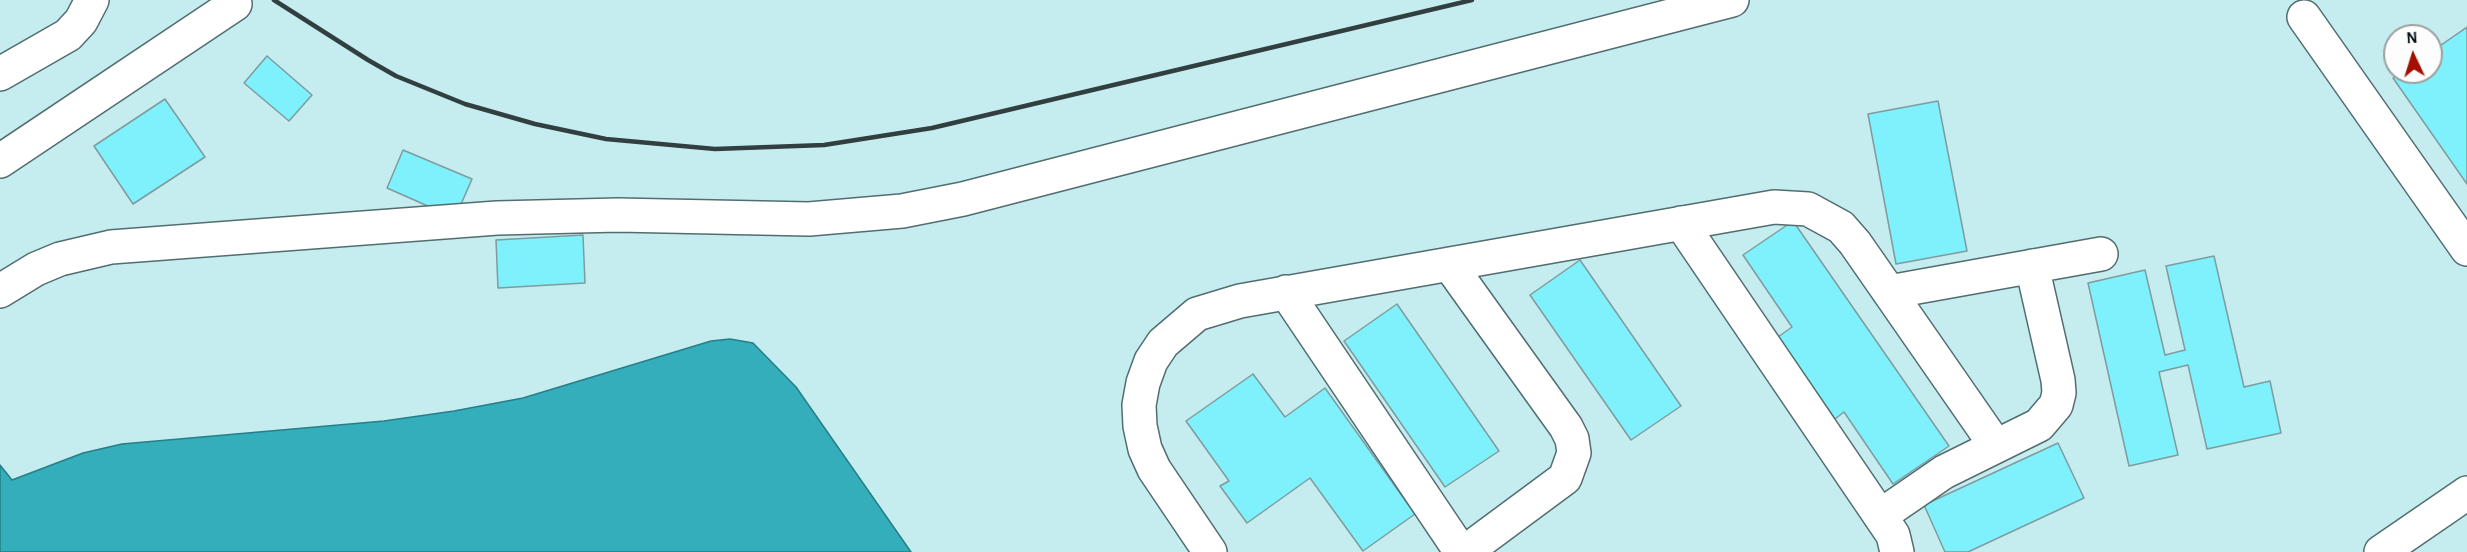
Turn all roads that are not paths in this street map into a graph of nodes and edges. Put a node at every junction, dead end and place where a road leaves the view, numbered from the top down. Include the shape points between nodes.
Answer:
1 (92, 0) edge
2 (1732, 0) edge
3 (235, 4) dead end
4 (2304, 18) dead end
5 (0, 74) edge
6 (0, 161) edge
7 (1682, 223) junction
8 (2467, 249) edge
9 (2101, 254) dead end
10 (1449, 264) junction
11 (2032, 266) junction
12 (0, 291) edge
13 (1286, 292) junction
14 (1889, 292) junction
15 (1996, 446) junction
16 (2467, 493) edge
17 (1880, 516) junction
18 (1210, 552) edge
19 (1463, 552) edge
20 (1897, 552) edge
21 (2381, 552) edge

1 - 5 lane via 81,21 68,34
2 - 12 lane via 963,199 902,211 809,219 628,215 497,218 111,247 60,258
3 - 6 lane
4 - 8 lane
7 - 10 lane
7 - 14 lane via 1774,207 1808,209 1841,227
7 - 17 lane
9 - 11 lane
10 - 13 lane
10 - 19 lane via 1566,427 1574,453 1565,478
11 - 14 lane
11 - 15 lane via 2059,393 2049,417
13 - 18 lane via 1218,305 1197,314 1163,343 1143,382 1139,405 1145,448 1154,469
13 - 19 lane
14 - 15 lane
15 - 17 lane via 1944,472
16 - 21 lane
17 - 20 lane via 1893,535

